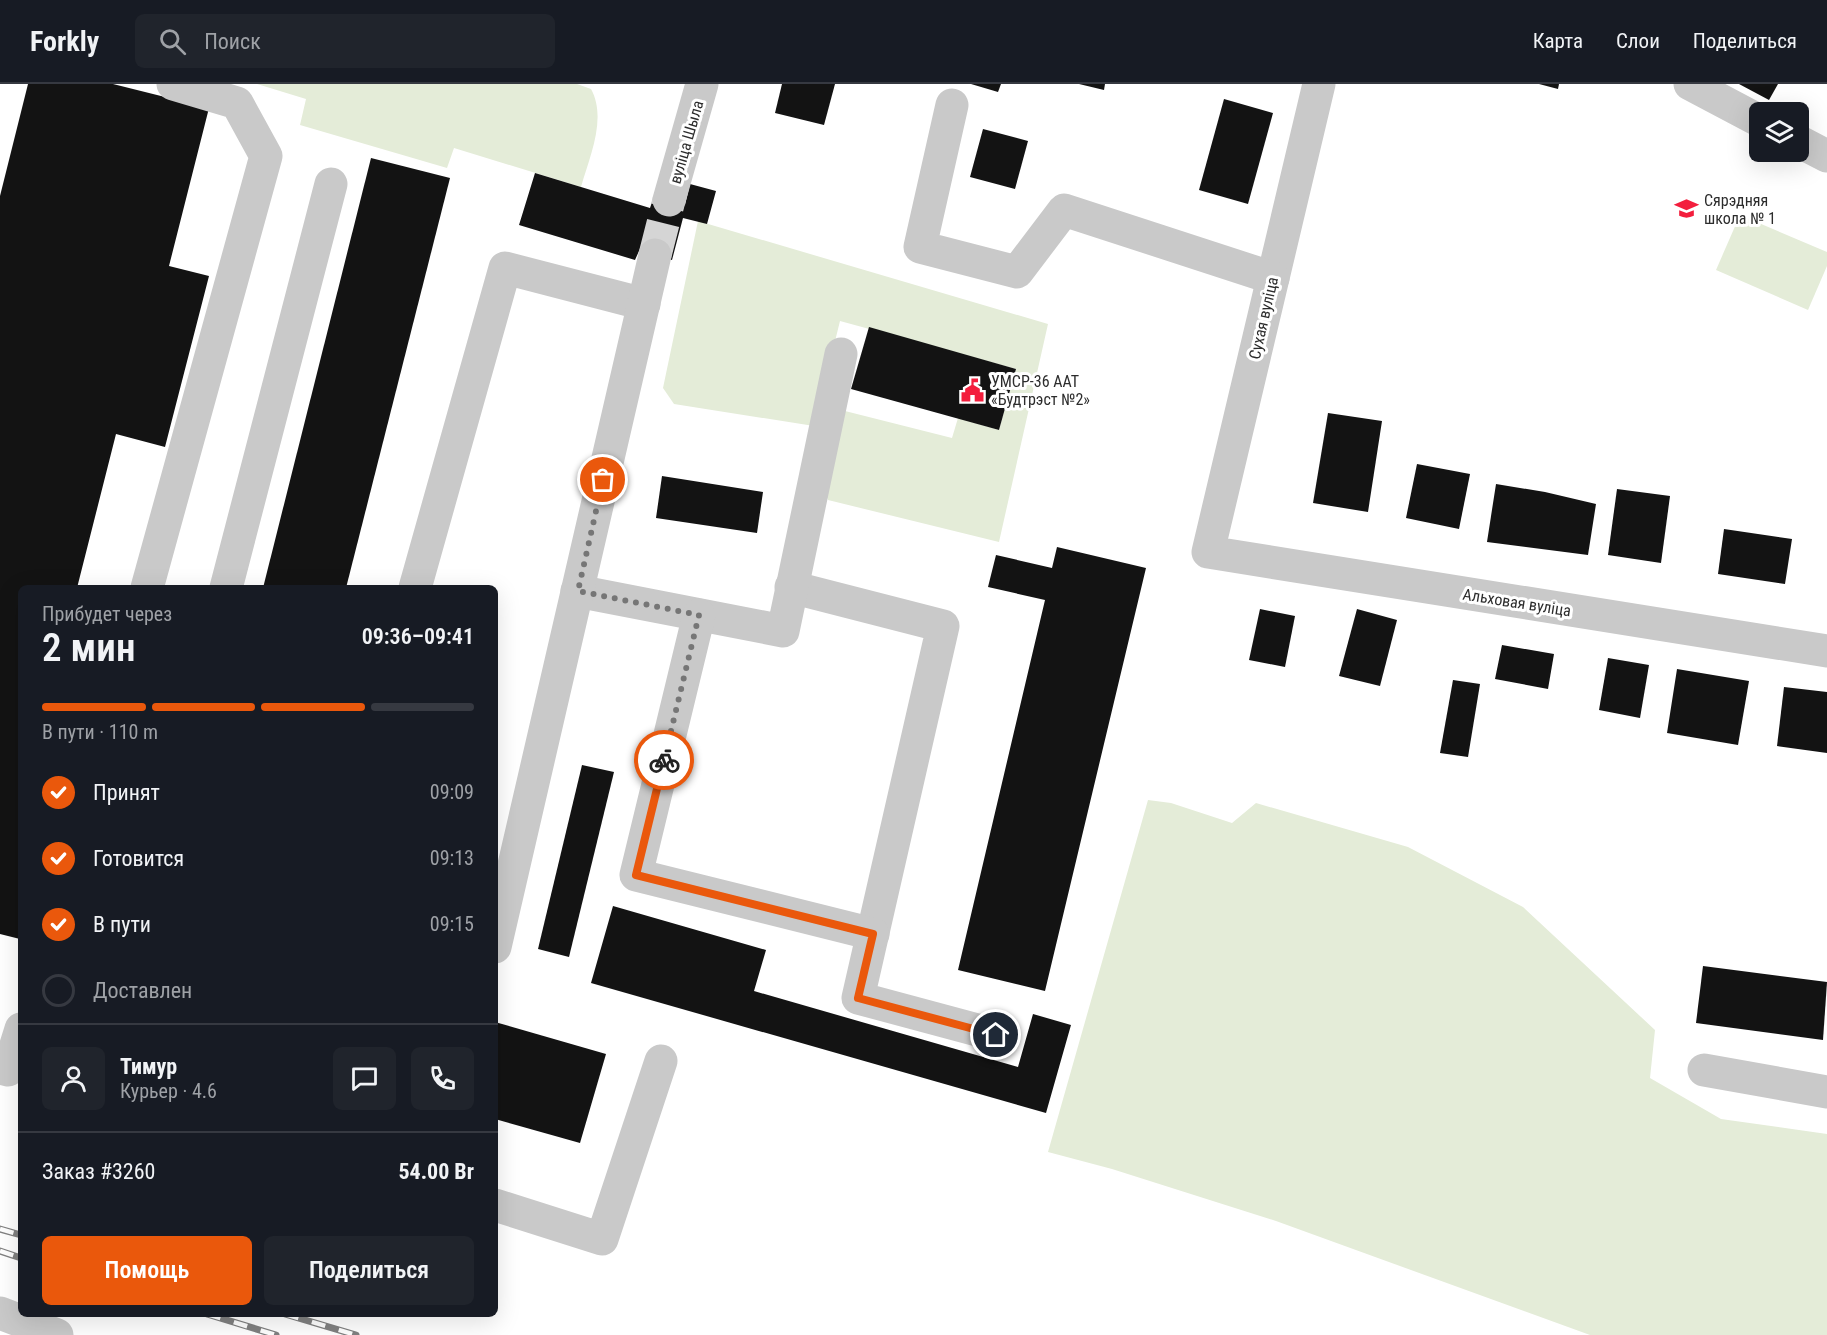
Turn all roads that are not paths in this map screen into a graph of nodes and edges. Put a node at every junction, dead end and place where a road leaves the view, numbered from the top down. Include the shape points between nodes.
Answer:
1 (173, 84) edge
2 (702, 84) edge
3 (1319, 84) edge
4 (1690, 84) edge
5 (952, 105) dead end
6 (1749, 115) edge
7 (1809, 147) edge
8 (1827, 156) edge
9 (332, 184) dead end
10 (669, 200) tunnel mouth
11 (655, 255) tunnel mouth
12 (1273, 278) junction
13 (644, 304) junction
14 (841, 354) dead end
15 (1208, 552) joint
16 (148, 585) edge
17 (227, 585) edge
18 (416, 585) edge
19 (792, 587) junction
20 (578, 591) junction
21 (699, 615) junction
22 (1827, 651) edge
23 (498, 934) edge
24 (873, 934) junction
25 (996, 1035) dead end
26 (18, 1038) edge
27 (661, 1061) dead end
28 (0, 1068) edge
29 (1704, 1070) dead end
30 (1827, 1092) edge
31 (498, 1206) edge
32 (0, 1313) edge
33 (57, 1335) edge

1 - 16 street via 237,103 266,156
2 - 10 street, вуліца Шыла
3 - 12 street, Сухая вуліца
4 - 6 street
5 - 12 street via 920,247 1017,272 1064,210
7 - 8 street
9 - 17 street
11 - 13 street
12 - 15 street, Сухая вуліца
13 - 18 street via 505,268
13 - 20 street
14 - 19 street
15 - 22 street, Альховая вуліца
19 - 21 street via 783,631
19 - 24 street via 943,626
20 - 21 street
20 - 23 street
21 - 24 street via 636,875
24 - 25 street via 858,998
26 - 28 street via 8,1070
27 - 31 street via 602,1239
29 - 30 street
32 - 33 street

